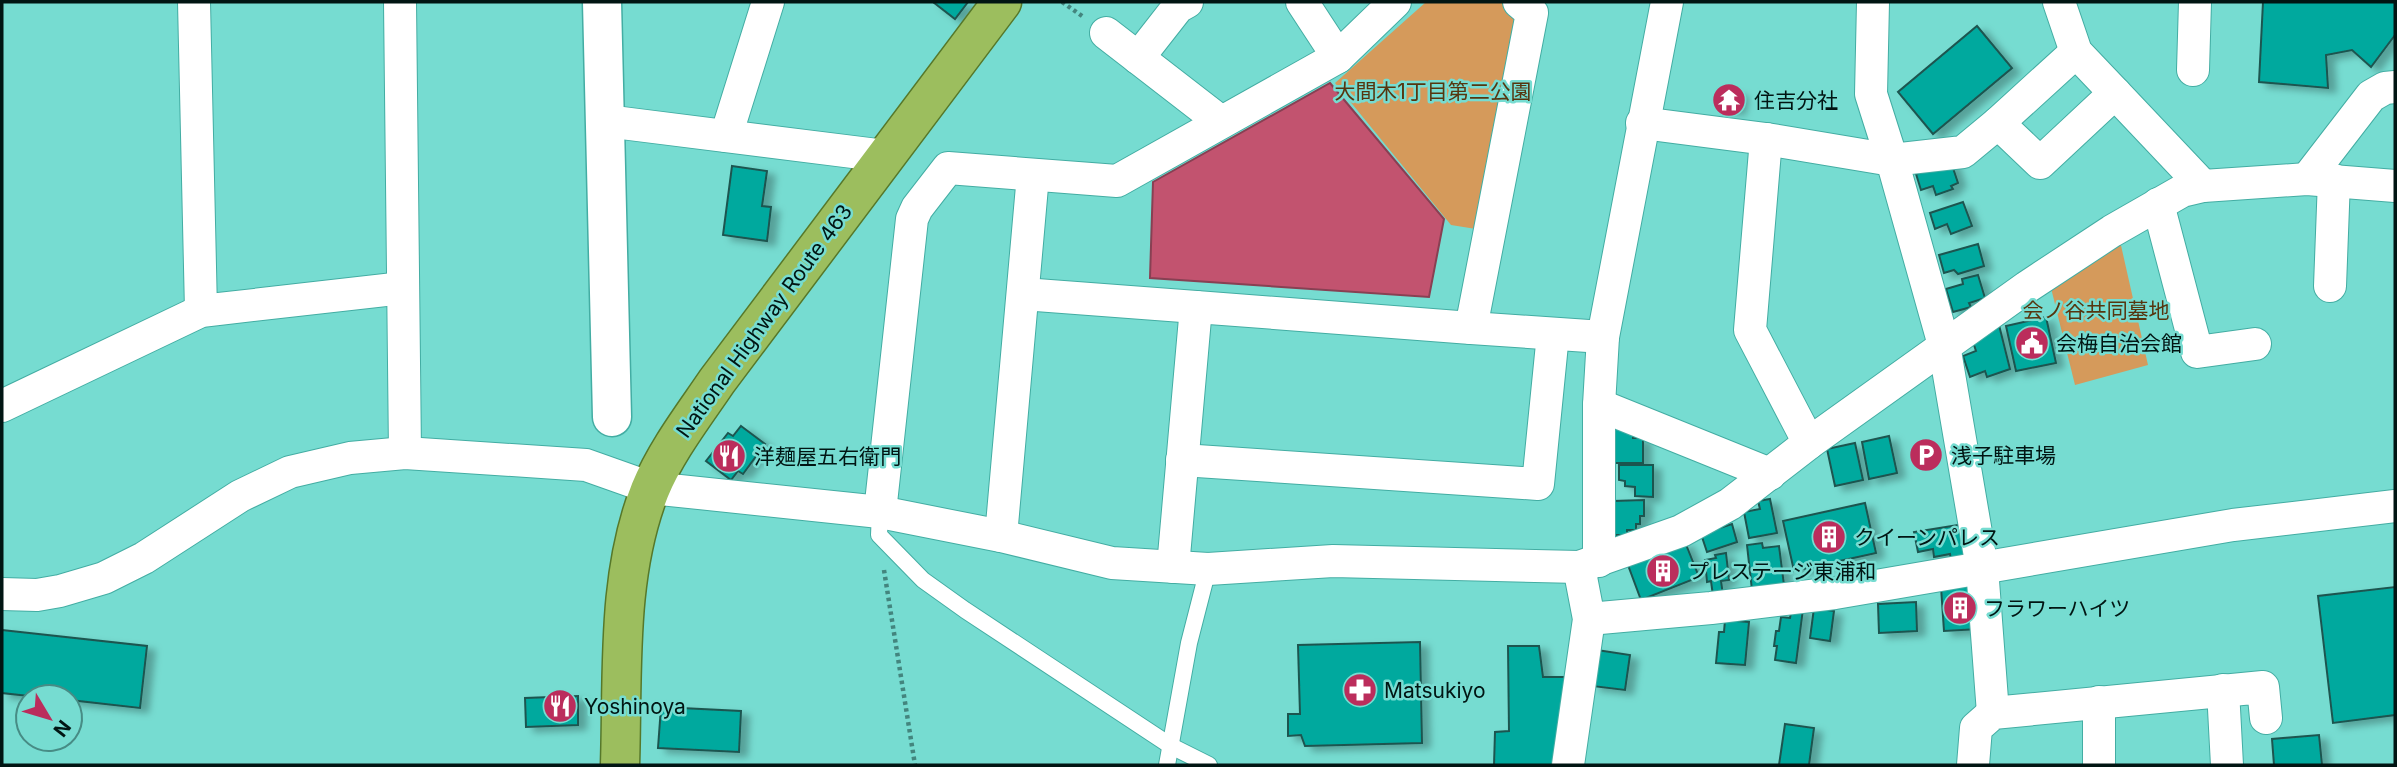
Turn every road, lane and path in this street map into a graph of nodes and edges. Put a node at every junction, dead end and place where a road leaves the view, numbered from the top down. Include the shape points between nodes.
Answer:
1 (194, 2) edge
2 (400, 2) edge
3 (602, 2) edge
4 (768, 2) edge
5 (1002, 2) edge
6 (1187, 2) edge
7 (1302, 2) edge
8 (1395, 2) edge
9 (1519, 2) edge
10 (1667, 2) edge
11 (1873, 2) edge
12 (2059, 2) edge
13 (2195, 2) edge
14 (1106, 33) dead end
15 (2076, 52) junction
16 (1338, 57) junction
17 (1138, 58) junction
18 (2193, 70) dead end
19 (2395, 87) edge
20 (2115, 93) junction
21 (606, 121) junction
22 (1221, 122) junction
23 (1642, 123) junction
24 (1998, 123) junction
25 (726, 136) junction
26 (1766, 139) junction
27 (885, 156) junction
28 (1892, 160) junction
29 (1033, 175) junction
30 (2321, 180) junction
31 (2203, 186) junction
32 (2395, 186) edge
33 (2158, 204) junction
34 (2330, 286) dead end
35 (403, 288) junction
36 (1023, 294) junction
37 (1196, 307) junction
38 (201, 311) junction
39 (1471, 328) junction
40 (1553, 334) junction
41 (1603, 337) junction
42 (2255, 344) dead end
43 (1944, 345) junction
44 (1598, 405) junction
45 (2, 406) edge
46 (612, 417) dead end
47 (1809, 443) junction
48 (405, 453) junction
49 (1182, 460) junction
50 (1770, 474) junction
51 (651, 488) junction
52 (2395, 506) edge
53 (879, 524) junction
54 (1001, 536) junction
55 (1589, 564) junction
56 (1173, 567) junction
57 (1982, 568) junction
58 (1208, 569) junction
59 (2, 594) edge
60 (1588, 619) junction
61 (2223, 690) junction
62 (2099, 702) junction
63 (1993, 713) junction
64 (2266, 718) dead end
65 (1171, 746) junction
66 (620, 765) edge
67 (915, 765) edge
68 (1167, 765) edge
69 (1209, 765) edge
70 (1568, 765) edge
71 (1973, 765) edge
72 (2099, 765) edge
73 (2227, 765) edge

1 - 38 street
2 - 35 street
3 - 21 street
4 - 25 street
5 - 27 highway, National Highway Route 463
6 - 17 street via 1178,6
7 - 16 street
8 - 16 street
9 - 39 street via 1532,13
10 - 23 street
11 - 28 street via 1871,94
12 - 15 street
13 - 18 street
14 - 17 street
15 - 20 street
15 - 24 street
16 - 22 street
17 - 22 street
19 - 30 street via 2371,96
20 - 24 street via 2040,163
20 - 31 street
21 - 25 street
21 - 46 street
22 - 29 street via 1117,181
23 - 26 street
23 - 41 street
24 - 28 street via 1963,152
25 - 27 street
26 - 28 street
26 - 47 street via 1750,330
27 - 51 highway, National Highway Route 463 via 717,381
28 - 43 street
29 - 36 street
29 - 53 street via 948,168 912,219
30 - 31 street
30 - 32 street
30 - 34 street
31 - 33 street
33 - 42 street via 2197,352
33 - 43 street
35 - 38 street
35 - 48 street
36 - 37 street
36 - 54 street
37 - 39 street
37 - 49 street
38 - 45 street
39 - 40 street
40 - 41 street
40 - 49 street via 1538,484
41 - 44 street
43 - 47 street
43 - 57 street
44 - 50 street
44 - 55 street
47 - 50 street
48 - 51 street via 586,465
48 - 59 street via 350,458 290,472 240,496 144,558 104,578 49,593
49 - 56 street
50 - 55 street via 1699,522
51 - 53 street
51 - 66 highway, National Highway Route 463 via 632,544 625,607
52 - 57 street via 2233,525
53 - 54 street
53 - 65 lane via 923,580
53 - 67 path
54 - 56 street via 1112,563
55 - 58 street via 1334,561
55 - 60 street
56 - 58 street
57 - 60 street via 1835,593
57 - 63 street
58 - 65 lane
60 - 70 street
61 - 62 street
61 - 64 street via 2263,687
61 - 73 street
62 - 63 street
62 - 72 street
63 - 71 street via 1976,727
65 - 68 lane
65 - 69 lane

